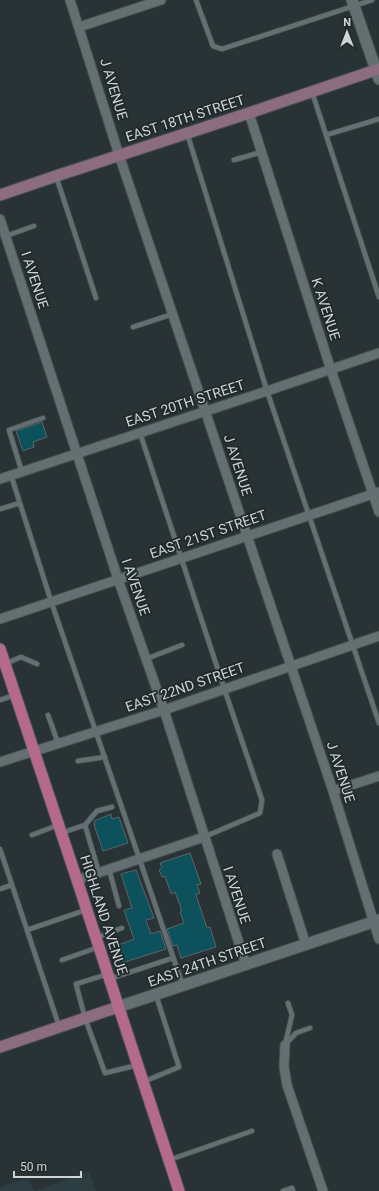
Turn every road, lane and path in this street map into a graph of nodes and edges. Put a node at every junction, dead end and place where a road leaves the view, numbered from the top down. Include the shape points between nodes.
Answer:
1 (70, 0) edge
2 (161, 0) edge
3 (196, 0) edge
4 (372, 0) edge
5 (353, 3) edge
6 (79, 27) junction
7 (378, 73) edge
8 (312, 92) junction
9 (249, 113) junction
10 (379, 119) edge
11 (187, 133) junction
12 (326, 135) junction
13 (262, 152) junction
14 (120, 155) junction
15 (234, 160) dead end
16 (56, 176) junction
17 (0, 195) edge
18 (0, 222) edge
19 (34, 226) dead end
20 (6, 236) junction
21 (379, 297) edge
22 (96, 298) dead end
23 (173, 314) junction
24 (133, 327) dead end
25 (379, 353) edge
26 (331, 370) junction
27 (267, 391) junction
28 (205, 411) junction
29 (43, 418) dead end
30 (140, 433) junction
31 (77, 454) junction
32 (22, 472) junction
33 (11, 475) junction
34 (0, 479) edge
35 (376, 493) edge
36 (20, 503) junction
37 (0, 509) edge
38 (379, 512) edge
39 (309, 515) junction
40 (246, 536) junction
41 (181, 558) junction
42 (118, 579) junction
43 (51, 602) junction
44 (0, 619) edge
45 (379, 636) edge
46 (353, 644) junction
47 (182, 645) dead end
48 (0, 649) edge
49 (146, 659) junction
50 (5, 664) junction
51 (37, 664) dead end
52 (291, 665) junction
53 (224, 688) junction
54 (15, 695) junction
55 (0, 700) edge
56 (164, 710) junction
57 (48, 715) dead end
58 (379, 723) edge
59 (96, 732) junction
60 (58, 743) junction
61 (33, 750) junction
62 (105, 757) junction
63 (78, 761) dead end
64 (0, 762) edge
65 (379, 776) edge
66 (333, 791) junction
67 (112, 807) dead end
68 (85, 825) junction
69 (60, 829) junction
70 (32, 835) dead end
71 (204, 838) junction
72 (0, 849) edge
73 (277, 854) dead end
74 (139, 859) junction
75 (109, 869) junction
76 (99, 873) junction
77 (77, 880) junction
78 (12, 884) junction
79 (0, 888) edge
80 (119, 906) dead end
81 (87, 910) junction
82 (376, 921) edge
83 (122, 928) dead end
84 (27, 930) junction
85 (379, 939) edge
86 (98, 943) junction
87 (306, 945) junction
88 (173, 958) junction
89 (62, 960) dead end
90 (246, 965) junction
91 (109, 977) junction
92 (183, 986) junction
93 (156, 995) junction
94 (288, 1003) dead end
95 (118, 1007) junction
96 (86, 1018) junction
97 (59, 1027) junction
98 (310, 1028) dead end
99 (285, 1045) junction
100 (0, 1048) edge
101 (138, 1065) junction
102 (143, 1082) junction
103 (252, 1131) dead end
104 (169, 1160) junction
105 (293, 1190) edge
106 (179, 1191) edge
107 (283, 1191) edge
108 (323, 1191) edge

1 - 6 street, J AVENUE
2 - 6 street
3 - 5 lane via 213,46 222,49
4 - 5 lane
5 - 7 street
6 - 14 street, J AVENUE
7 - 8 main road, EAST 18TH STREET
8 - 9 main road, EAST 18TH STREET
8 - 12 lane
9 - 11 main road, EAST 18TH STREET
9 - 13 street, K AVENUE
10 - 12 lane
11 - 14 main road, EAST 18TH STREET
11 - 27 lane
12 - 21 lane
13 - 15 lane
13 - 26 street, K AVENUE
14 - 16 main road, EAST 18TH STREET
14 - 23 street, J AVENUE
16 - 17 main road, EAST 18TH STREET
16 - 22 lane
18 - 20 street, I AVENUE
19 - 20 lane
20 - 31 street, I AVENUE
23 - 24 lane
23 - 28 street, J AVENUE
25 - 26 street, EAST 20TH STREET
26 - 27 street, EAST 20TH STREET
26 - 35 street, K AVENUE
27 - 28 street, EAST 20TH STREET
27 - 39 lane
28 - 30 street, EAST 20TH STREET
28 - 40 street, J AVENUE
29 - 32 lane via 8,430
30 - 31 street, EAST 20TH STREET
30 - 41 lane
31 - 32 street, EAST 20TH STREET
31 - 42 street, I AVENUE
32 - 33 street, EAST 20TH STREET
33 - 34 street, EAST 20TH STREET
33 - 36 lane
35 - 38 street, K AVENUE
35 - 39 street, EAST 21ST STREET
36 - 37 lane
36 - 43 lane
39 - 40 street, EAST 21ST STREET
39 - 46 lane
40 - 41 street, EAST 21ST STREET
40 - 52 street, J AVENUE
41 - 42 street, EAST 21ST STREET
41 - 53 lane
42 - 43 street, EAST 21ST STREET
42 - 49 street, I AVENUE
43 - 44 street, EAST 21ST STREET
43 - 59 lane
45 - 46 street, EAST 22ND STREET
46 - 52 street, EAST 22ND STREET
46 - 58 lane
47 - 49 lane
48 - 50 main road, HIGHLAND AVENUE
49 - 56 street, I AVENUE
50 - 51 lane via 21,657
50 - 54 main road, HIGHLAND AVENUE
52 - 53 street, EAST 22ND STREET
52 - 66 street, J AVENUE
53 - 56 street, EAST 22ND STREET
53 - 71 lane via 262,806 260,813
54 - 55 lane
54 - 61 main road, HIGHLAND AVENUE
56 - 59 street, EAST 22ND STREET
56 - 71 street, I AVENUE
57 - 60 lane
59 - 60 street, EAST 22ND STREET
59 - 62 lane
60 - 61 street, EAST 22ND STREET
61 - 64 street, EAST 22ND STREET
61 - 69 main road, HIGHLAND AVENUE
62 - 63 lane
62 - 74 lane
65 - 66 street
66 - 82 street, J AVENUE
67 - 68 lane via 97,811
68 - 69 lane
68 - 76 lane
69 - 70 lane
69 - 77 main road, HIGHLAND AVENUE
71 - 74 street
71 - 90 street, I AVENUE
72 - 78 lane
73 - 87 street
74 - 75 street
74 - 88 lane
75 - 76 street
75 - 80 lane
76 - 77 street
77 - 81 main road, HIGHLAND AVENUE
78 - 79 lane
78 - 84 lane
81 - 84 lane
81 - 86 main road, HIGHLAND AVENUE
82 - 85 street, J AVENUE
82 - 87 street, EAST 24TH STREET
83 - 86 lane
84 - 97 lane
86 - 89 lane
86 - 91 main road, HIGHLAND AVENUE
87 - 90 street, EAST 24TH STREET
88 - 91 lane
88 - 92 lane
90 - 92 street, EAST 24TH STREET
91 - 95 main road, HIGHLAND AVENUE
91 - 96 lane via 76,984
92 - 93 street, EAST 24TH STREET
93 - 95 street, EAST 24TH STREET
93 - 102 lane via 179,1067
94 - 99 lane via 292,1015
95 - 96 main road, EAST 24TH STREET
95 - 101 main road, HIGHLAND AVENUE
96 - 97 main road, EAST 24TH STREET
96 - 101 lane via 105,1073
97 - 100 main road, EAST 24TH STREET
98 - 99 lane via 296,1033
99 - 108 street via 284,1067 287,1085
101 - 102 main road, HIGHLAND AVENUE
102 - 104 main road, HIGHLAND AVENUE
103 - 104 lane
104 - 106 main road, HIGHLAND AVENUE
105 - 107 lane

